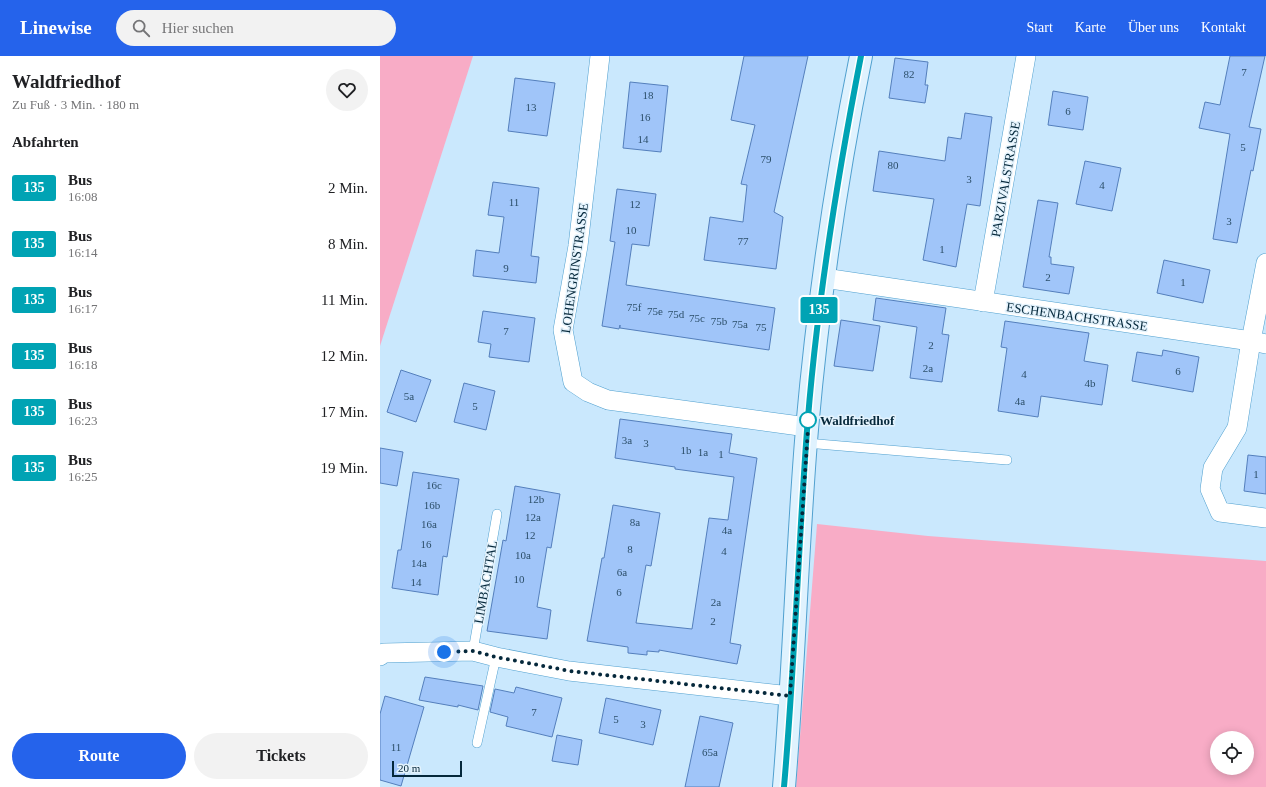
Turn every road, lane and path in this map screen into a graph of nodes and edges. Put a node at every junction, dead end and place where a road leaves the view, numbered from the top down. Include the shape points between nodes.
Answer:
1 (600, 56) edge
2 (861, 56) edge
3 (1026, 56) edge
4 (1266, 263) edge
5 (824, 278) junction
6 (983, 302) junction
7 (1258, 342) edge
8 (807, 435) junction
9 (1007, 460) dead end
10 (498, 514) dead end
11 (1266, 518) edge
12 (381, 650) edge
13 (473, 651) junction
14 (496, 657) junction
15 (790, 696) junction
16 (477, 743) dead end
17 (784, 787) edge

1 - 8 street, LOHENGRINSTRASSE via 578,246 563,330 573,382 588,392 608,400
2 - 5 main road
3 - 6 street, PARZIVALSTRASSE
4 - 7 street
5 - 6 street, ESCHENBACHSTRASSE
5 - 8 main road
6 - 7 street, ESCHENBACHSTRASSE
7 - 11 street via 1237,428 1213,468 1210,489 1220,512
8 - 9 lane
8 - 15 main road
10 - 13 lane, LIMBACHTAL
12 - 13 street
13 - 14 street
14 - 15 street via 570,671
14 - 16 lane
15 - 17 main road

